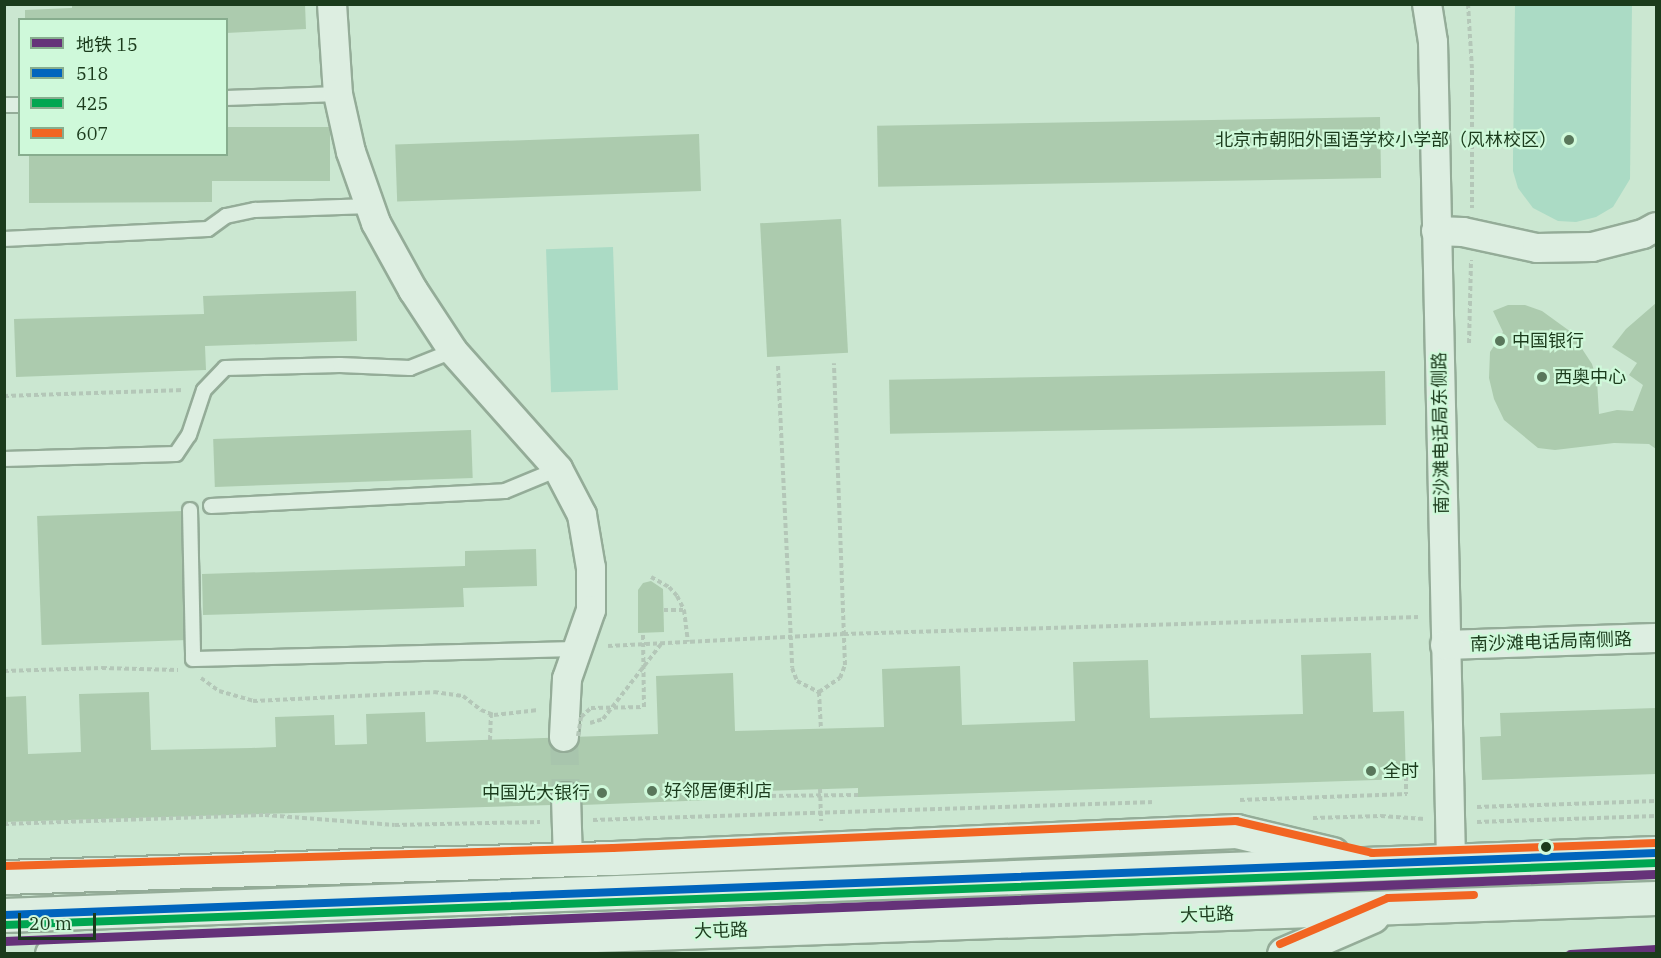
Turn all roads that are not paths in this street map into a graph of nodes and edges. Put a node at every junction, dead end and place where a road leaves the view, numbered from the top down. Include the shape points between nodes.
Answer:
1 (332, 4) edge
2 (1427, 4) edge
3 (338, 94) junction
4 (228, 98) edge
5 (370, 206) junction
6 (1656, 227) edge
7 (1436, 231) junction
8 (4, 239) edge
9 (453, 351) junction
10 (4, 459) edge
11 (558, 469) junction
12 (211, 506) dead end
13 (190, 510) dead end
14 (1656, 638) edge
15 (1446, 645) junction
16 (577, 649) junction
17 (573, 733) tunnel mouth
18 (566, 797) tunnel mouth
19 (1656, 853) edge
20 (568, 859) junction
21 (1451, 861) junction
22 (1371, 864) junction
23 (4, 878) edge
24 (1656, 898) edge
25 (1390, 908) junction
26 (4, 915) edge
27 (52, 954) edge
28 (1284, 954) edge

1 - 3 street
2 - 7 street, 南沙滩电话局东侧路 via 1433,42
3 - 4 lane
3 - 5 street via 351,152
5 - 8 lane via 255,210 226,216 208,229
5 - 9 street via 413,291
6 - 7 street via 1592,248 1537,248
7 - 15 street, 南沙滩电话局东侧路
9 - 10 lane via 410,368 225,368 204,390 189,435 176,454
9 - 11 street
11 - 12 lane via 505,491
11 - 16 street via 582,515 591,568 591,610
13 - 16 lane via 193,659
14 - 15 street, 南沙滩电话局南侧路
15 - 21 street, 南沙滩电话局东侧路
16 - 17 street via 567,678
18 - 20 street
19 - 21 main road
20 - 22 main road via 1236,831
20 - 23 main road
21 - 22 main road
22 - 26 main road
24 - 25 main road, 大屯路
25 - 27 main road, 大屯路
25 - 28 main road, 大屯路

